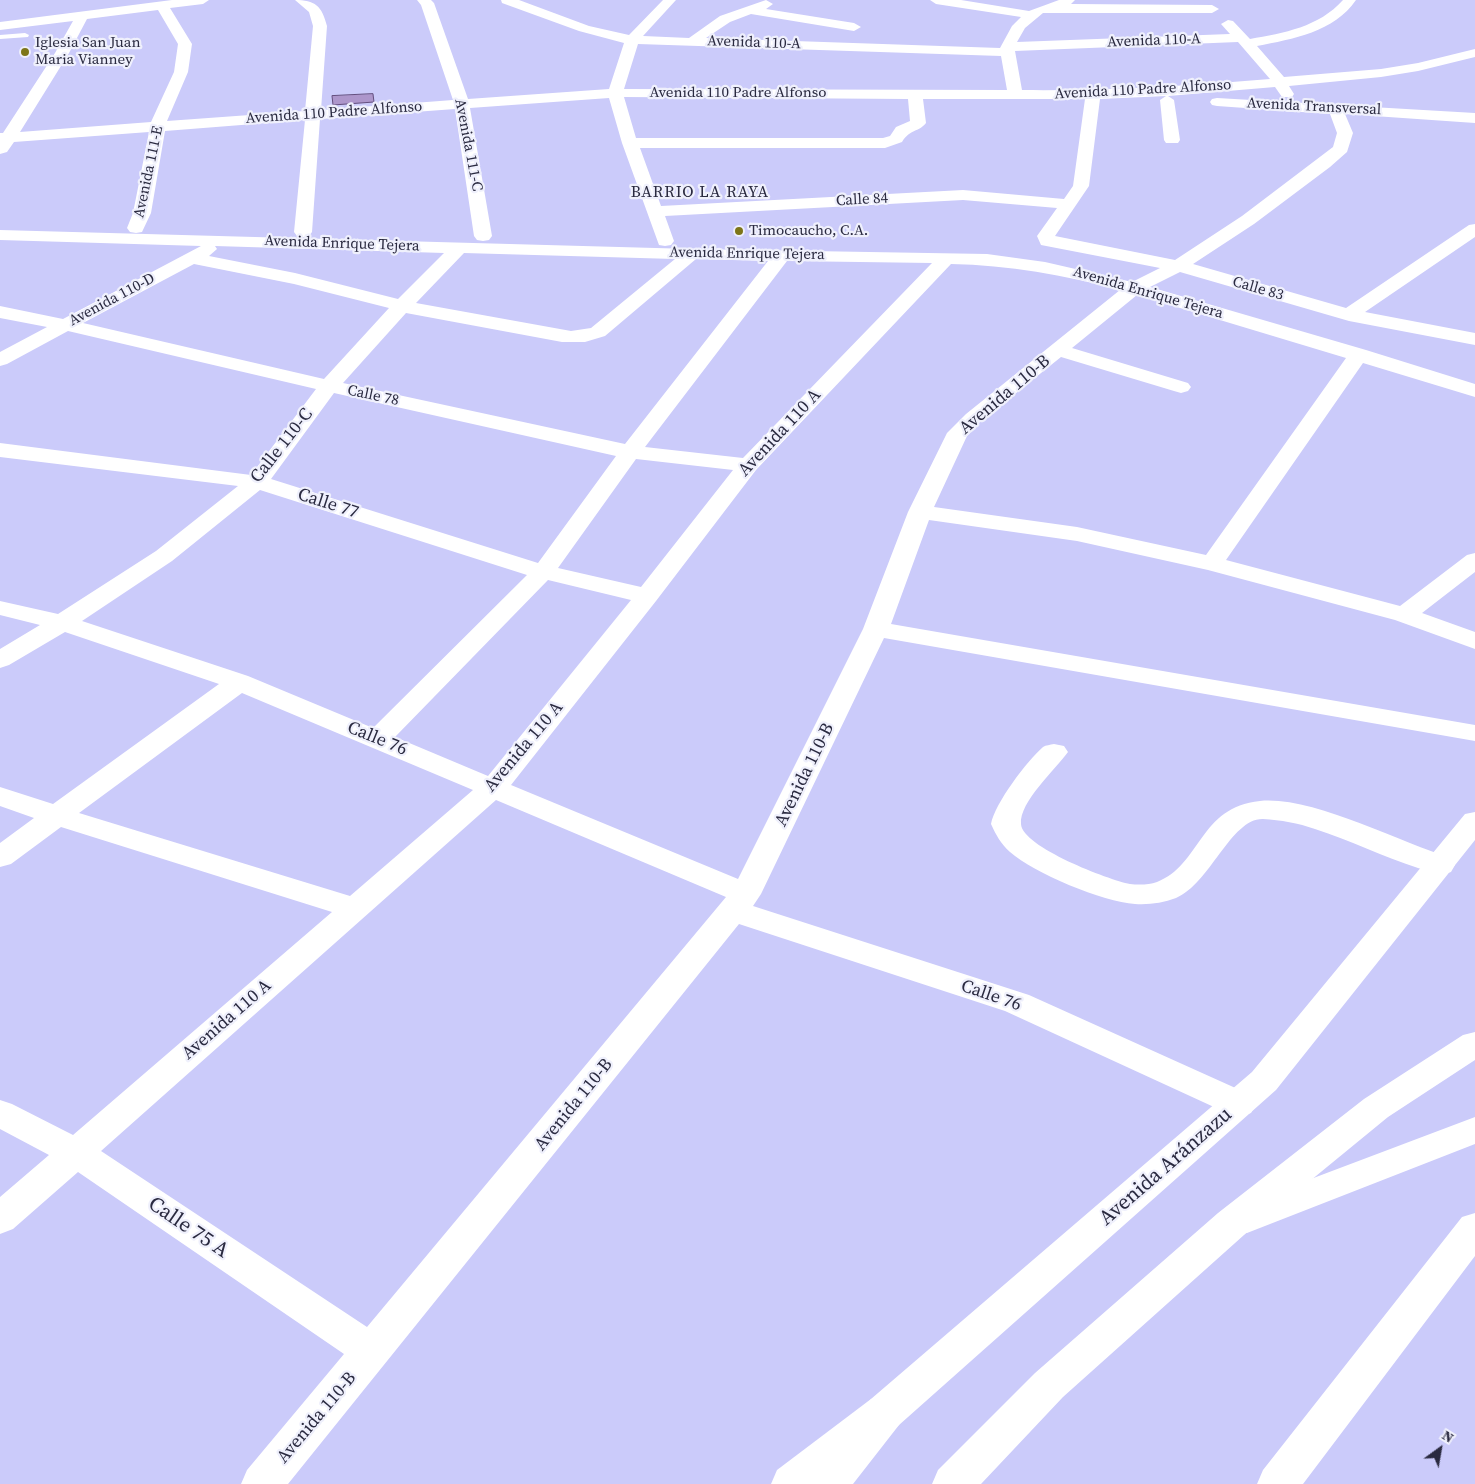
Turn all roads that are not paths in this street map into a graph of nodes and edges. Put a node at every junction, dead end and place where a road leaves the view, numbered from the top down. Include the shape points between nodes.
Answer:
1 (203, 0) edge
2 (301, 0) edge
3 (507, 0) edge
4 (670, 0) edge
5 (778, 0) edge
6 (936, 0) edge
7 (1069, 0) edge
8 (1350, 0) edge
9 (430, 2) edge
10 (1208, 4) edge
11 (162, 6) junction
12 (1054, 8) junction
13 (750, 10) junction
14 (1031, 15) junction
15 (82, 16) junction
16 (0, 26) edge
17 (854, 27) dead end
18 (25, 35) dead end
19 (0, 38) edge
20 (632, 40) junction
21 (1245, 41) junction
22 (692, 42) junction
23 (1007, 49) junction
24 (1475, 53) edge
25 (1185, 76) dead end
26 (1277, 78) junction
27 (615, 93) junction
28 (915, 94) junction
29 (1015, 94) junction
30 (1093, 95) junction
31 (1198, 95) junction
32 (1167, 100) junction
33 (462, 104) junction
34 (1295, 106) junction
35 (1335, 108) junction
36 (312, 114) junction
37 (1475, 118) edge
38 (158, 126) junction
39 (4, 138) edge
40 (1172, 140) dead end
41 (630, 143) junction
42 (0, 152) edge
43 (1068, 204) junction
44 (655, 211) junction
45 (0, 225) edge
46 (136, 228) junction
47 (1475, 229) edge
48 (303, 232) junction
49 (0, 235) edge
50 (483, 236) junction
51 (225, 241) junction
52 (665, 241) junction
53 (460, 247) junction
54 (692, 254) junction
55 (782, 255) junction
56 (193, 258) junction
57 (947, 258) junction
58 (1178, 266) junction
59 (1143, 284) junction
60 (402, 306) junction
61 (0, 312) edge
62 (1349, 315) junction
63 (66, 325) junction
64 (1475, 339) edge
65 (1058, 350) junction
66 (1359, 354) junction
67 (0, 360) edge
68 (1475, 378) edge
69 (329, 386) junction
70 (1181, 387) dead end
71 (1475, 392) edge
72 (0, 450) edge
73 (630, 452) junction
74 (748, 465) junction
75 (257, 482) junction
76 (920, 512) junction
77 (1475, 560) edge
78 (1212, 564) junction
79 (543, 572) junction
80 (648, 596) junction
81 (0, 608) edge
82 (1404, 615) junction
83 (62, 623) junction
84 (876, 629) junction
85 (1475, 641) edge
86 (0, 660) edge
87 (239, 682) junction
88 (1475, 733) edge
89 (377, 740) junction
90 (1054, 752) dead end
91 (494, 787) junction
92 (0, 796) edge
93 (57, 816) junction
94 (1475, 821) edge
95 (0, 857) edge
96 (1440, 865) junction
97 (740, 902) junction
98 (354, 908) junction
99 (1475, 1044) edge
100 (1239, 1104) junction
101 (0, 1113) edge
102 (1475, 1130) edge
103 (76, 1153) junction
104 (0, 1219) edge
105 (1231, 1224) junction
106 (1475, 1228) edge
107 (372, 1352) junction
108 (885, 1412) junction
109 (262, 1484) edge
110 (792, 1484) edge
111 (827, 1484) edge
112 (953, 1484) edge
113 (1278, 1484) edge

1 - 11 main road
2 - 36 main road via 313,8 320,26
3 - 20 main road, Avenida 110-A via 569,24
4 - 20 main road
5 - 13 main road
6 - 14 main road
7 - 12 main road
8 - 21 main road, Avenida 110-A via 1322,23 1281,37
9 - 33 main road, Avenida 111-C
10 - 12 main road
10 - 21 main road
11 - 15 main road
11 - 38 main road, Avenida 111-E via 185,44 181,72
12 - 14 main road
13 - 17 main road
13 - 22 main road via 725,19
14 - 23 main road via 1019,26
15 - 16 main road via 41,14
15 - 39 main road via 62,53
18 - 19 lane
20 - 22 main road, Avenida 110-A
20 - 27 main road
21 - 23 main road, Avenida 110-A
21 - 26 main road
22 - 23 main road, Avenida 110-A
23 - 29 main road
24 - 26 main road, Avenida 110 Padre Alfonso via 1381,73
25 - 26 main road
26 - 31 main road, Avenida 110 Padre Alfonso
26 - 34 main road
27 - 28 main road, Avenida 110 Padre Alfonso
27 - 33 main road, Avenida 110 Padre Alfonso
27 - 41 main road
28 - 29 main road, Avenida 110 Padre Alfonso
28 - 41 main road via 918,123 901,130 896,139 885,143
29 - 30 main road, Avenida 110 Padre Alfonso
30 - 31 main road, Avenida 110 Padre Alfonso
30 - 32 main road, Avenida Transversal
30 - 43 main road via 1082,186
31 - 32 main road, Avenida Transversal
31 - 34 main road, Avenida Transversal
32 - 40 main road
33 - 36 main road, Avenida 110 Padre Alfonso
33 - 50 main road, Avenida 111-C
34 - 35 main road, Avenida Transversal
35 - 37 main road, Avenida Transversal
35 - 58 main road, Avenida 110-B via 1345,133 1341,149 1248,220
36 - 38 main road, Avenida 110 Padre Alfonso
36 - 48 main road
38 - 39 main road, Avenida 110 Padre Alfonso
38 - 46 main road, Avenida 111-E via 142,213
39 - 42 main road
41 - 44 main road
43 - 44 main road, Calle 84 via 963,195
43 - 58 main road, Calle 83 via 1046,236 1047,241
44 - 52 main road
45 - 46 main road, Avenida Enrique Tejera
46 - 48 main road, Avenida Enrique Tejera
47 - 62 main road
48 - 50 main road, Avenida Enrique Tejera
49 - 51 main road, Avenida Enrique Tejera
50 - 52 main road, Avenida Enrique Tejera
51 - 53 main road, Avenida Enrique Tejera
51 - 56 main road, Avenida 110-D
52 - 59 main road, Avenida Enrique Tejera via 1027,251 1068,258
53 - 54 main road, Avenida Enrique Tejera
53 - 60 main road, Calle 110-C
54 - 55 main road, Avenida Enrique Tejera
54 - 60 main road via 589,336 562,336
55 - 57 main road, Avenida Enrique Tejera
55 - 73 main road
56 - 60 main road
56 - 63 main road, Avenida 110-D
57 - 59 main road, Avenida Enrique Tejera via 1027,263
57 - 74 main road, Avenida 110 A
58 - 59 main road, Avenida 110-B
58 - 62 main road, Calle 83
59 - 65 main road, Avenida 110-B
59 - 66 main road, Avenida Enrique Tejera
59 - 68 main road, Avenida Enrique Tejera
60 - 69 main road, Calle 110-C
61 - 63 main road, Calle 78
62 - 64 main road, Calle 83
63 - 67 main road, Avenida 110-D
63 - 69 main road, Calle 78
65 - 70 main road
65 - 76 main road, Avenida 110-B via 958,433
66 - 71 main road, Avenida Enrique Tejera
66 - 78 main road
69 - 73 main road, Calle 78
69 - 75 main road, Calle 110-C
72 - 75 main road, Calle 77
73 - 74 main road, Calle 78
73 - 79 main road
74 - 80 main road, Avenida 110 A
75 - 79 main road, Calle 77
75 - 83 main road, Calle 110-C via 164,556
76 - 78 main road via 1077,534
76 - 84 main road, Avenida 110-B
77 - 82 main road
78 - 82 main road
79 - 80 main road, Calle 77
79 - 89 main road
80 - 91 main road, Avenida 110 A
81 - 83 main road, Calle 76
82 - 85 main road
83 - 86 main road, Calle 110-C
83 - 87 main road, Calle 76
84 - 88 main road
84 - 97 main road, Avenida 110-B
87 - 89 main road, Calle 76
87 - 93 main road
89 - 91 main road, Calle 76
90 - 96 main road via 1010,810 1006,823 1008,834 1056,867 1128,893 1147,894 1178,885 1228,824 1258,810 1285,811 1319,820 1419,860
91 - 97 main road, Calle 76
91 - 98 main road, Avenida 110 A
92 - 93 main road
93 - 95 main road
93 - 98 main road
94 - 96 main road, Avenida Aránzazu
96 - 100 main road, Avenida Aránzazu via 1264,1081
97 - 100 main road, Calle 76 via 1017,1004
97 - 107 main road, Avenida 110-B
98 - 103 main road, Avenida 110 A
99 - 105 main road via 1376,1108
100 - 108 main road, Avenida Aránzazu
101 - 103 main road, Calle 75 A
102 - 105 main road
103 - 104 main road, Avenida 110 A
103 - 107 main road, Calle 75 A
105 - 112 main road via 1049,1385
106 - 113 main road
107 - 109 main road, Avenida 110-B
108 - 110 main road
108 - 111 main road, Avenida Aránzazu

